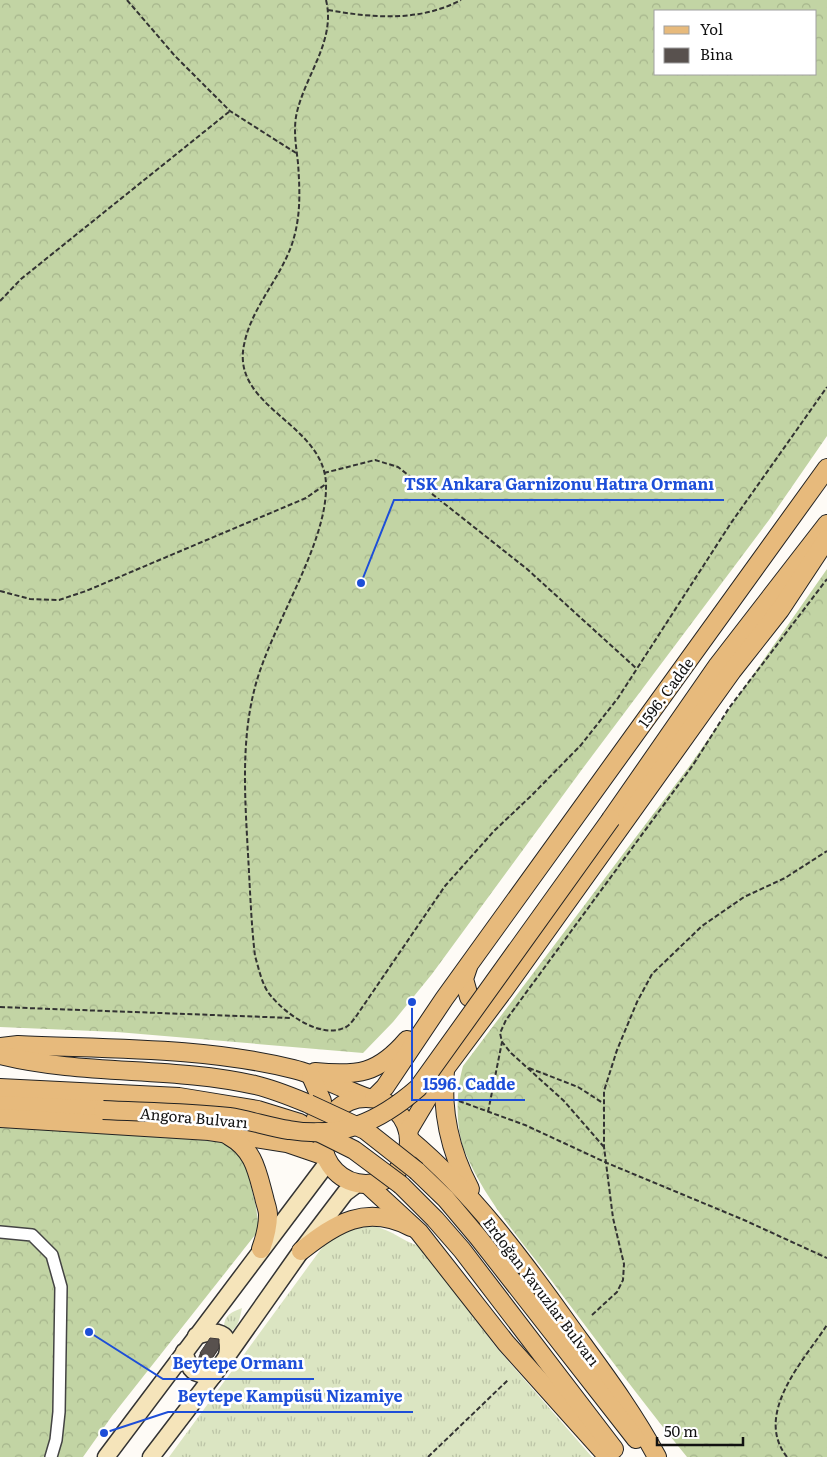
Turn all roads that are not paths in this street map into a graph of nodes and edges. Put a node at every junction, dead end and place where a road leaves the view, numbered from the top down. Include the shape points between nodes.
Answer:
1 (827, 468) edge
2 (827, 524) edge
3 (827, 539) edge
4 (469, 964) junction
5 (504, 990) junction
6 (444, 999) junction
7 (0, 1047) edge
8 (0, 1055) edge
9 (445, 1069) junction
10 (303, 1073) junction
11 (0, 1088) edge
12 (371, 1098) junction
13 (0, 1105) edge
14 (384, 1115) joint
15 (0, 1118) edge
16 (226, 1134) junction
17 (409, 1135) junction
18 (287, 1144) junction
19 (327, 1159) junction
20 (363, 1184) junction
21 (483, 1214) junction
22 (0, 1232) edge
23 (419, 1232) junction
24 (261, 1249) junction
25 (301, 1251) junction
26 (196, 1336) junction
27 (184, 1352) junction
28 (227, 1356) junction
29 (213, 1376) junction
30 (51, 1457) edge
31 (106, 1457) edge
32 (151, 1457) edge
33 (608, 1457) edge
34 (620, 1457) edge
35 (651, 1457) edge
36 (657, 1457) edge

1 - 4 main road, 1596. Cadde
2 - 14 main road, 1596. Cadde, bridge via 718,665 418,1088
3 - 5 main road via 780,610 732,671
4 - 5 main road via 464,979 469,997 479,1001
4 - 6 main road, 1596. Cadde
5 - 9 main road
6 - 10 main road via 380,1066 359,1073
6 - 12 main road, 1596. Cadde via 386,1087
7 - 10 main road via 181,1052 237,1057
8 - 35 main road, Erdoğan Yavuzlar Bulvarı, bridge via 66,1067 217,1078 257,1085 366,1130 446,1199
9 - 17 main road
9 - 21 main road via 444,1097 449,1138
10 - 12 main road
10 - 18 main road via 322,1101 305,1136
11 - 34 main road, Angora Bulvarı, bridge via 180,1097 258,1110 300,1123 354,1150 401,1186 462,1250
12 - 17 main road via 397,1110
12 - 19 main road via 345,1103 331,1115 322,1144
13 - 14 main road, Angora Bulvarı, bridge via 231,1117 290,1130 318,1132 352,1127
15 - 16 main road, Angora Bulvarı
16 - 18 main road, Angora Bulvarı
16 - 24 main road via 248,1151 260,1176 268,1213
17 - 20 main road via 406,1158 400,1168 391,1177
17 - 21 main road, Erdoğan Yavuzlar Bulvarı via 449,1174
18 - 19 main road, Angora Bulvarı
19 - 20 main road via 340,1176
19 - 24 main road
20 - 23 main road
20 - 25 main road via 345,1193
21 - 36 main road, Erdoğan Yavuzlar Bulvarı via 594,1358
22 - 30 street via 32,1235 52,1256 60,1287 59,1412
23 - 25 main road via 378,1217 355,1218 334,1226
23 - 33 main road via 506,1343
24 - 26 main road
25 - 28 main road
26 - 27 main road
26 - 28 main road via 210,1331 222,1335 228,1340
27 - 29 main road via 190,1369 197,1375
27 - 31 main road
28 - 29 main road
29 - 32 main road

